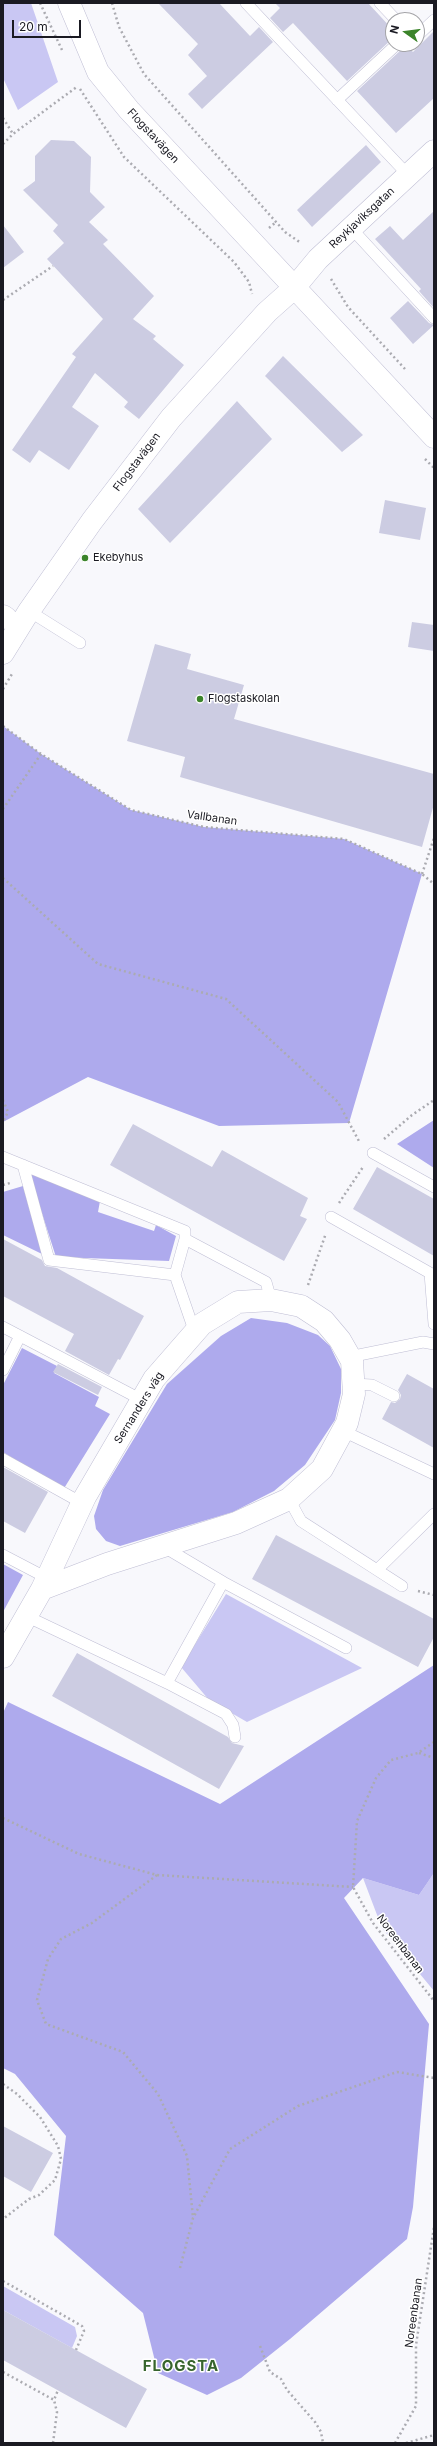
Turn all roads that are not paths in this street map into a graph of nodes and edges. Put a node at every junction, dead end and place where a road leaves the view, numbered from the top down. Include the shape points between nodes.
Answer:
1 (70, 3) edge
2 (247, 3) edge
3 (380, 3) edge
4 (388, 12) edge
5 (434, 20) edge
6 (425, 28) edge
7 (388, 52) edge
8 (337, 100) junction
9 (434, 151) edge
10 (408, 175) junction
11 (352, 228) junction
12 (294, 288) junction
13 (434, 318) edge
14 (434, 437) edge
15 (29, 611) junction
16 (80, 643) dead end
17 (3, 654) edge
18 (371, 1156) road end
19 (3, 1157) edge
20 (23, 1165) junction
21 (434, 1187) edge
22 (332, 1217) road end
23 (185, 1239) junction
24 (175, 1275) junction
25 (271, 1300) junction
26 (434, 1324) edge
27 (3, 1327) edge
28 (195, 1333) junction
29 (20, 1336) junction
30 (434, 1344) edge
31 (349, 1357) junction
32 (3, 1370) edge
33 (353, 1384) junction
34 (394, 1396) dead end
35 (142, 1400) junction
36 (343, 1431) junction
37 (3, 1459) edge
38 (434, 1474) edge
39 (289, 1499) junction
40 (82, 1503) junction
41 (434, 1514) edge
42 (163, 1546) junction
43 (3, 1555) edge
44 (377, 1570) junction
45 (223, 1582) junction
46 (44, 1583) junction
47 (402, 1586) dead end
48 (26, 1616) junction
49 (346, 1648) dead end
50 (3, 1657) edge
51 (167, 1683) junction
52 (235, 1737) dead end

1 - 12 street, Flogstavägen via 98,72 129,110
2 - 8 lane
3 - 4 lane
5 - 6 lane
7 - 8 lane
8 - 10 lane
9 - 10 street, Reykjaviksgatan
10 - 11 street, Reykjaviksgatan
11 - 12 street, Reykjaviksgatan via 318,259
11 - 13 lane
12 - 14 street, Flogstavägen
12 - 15 street, Flogstavägen via 268,312 170,418 92,521
15 - 16 lane
15 - 17 street, Flogstavägen
18 - 21 lane
19 - 20 lane
20 - 23 lane via 185,1231
20 - 24 lane via 49,1260
22 - 26 lane via 430,1273
23 - 24 lane
23 - 25 lane via 266,1282
24 - 28 lane
25 - 28 street, Sernanders väg via 238,1302 202,1324
25 - 31 street, Sernanders väg via 301,1306 324,1321 340,1340
27 - 29 lane
28 - 35 street, Sernanders väg via 154,1379
29 - 32 lane
29 - 35 lane
30 - 31 lane via 423,1342
31 - 33 street, Sernanders väg via 352,1361
33 - 34 lane via 372,1385
33 - 36 street, Sernanders väg via 354,1394
35 - 40 street, Sernanders väg
36 - 38 lane
36 - 39 street, Sernanders väg via 322,1469
37 - 40 lane
39 - 42 street, Sernanders väg via 236,1523
39 - 44 lane via 301,1520
40 - 46 street, Sernanders väg
41 - 44 lane
42 - 45 lane
42 - 46 street, Sernanders väg
43 - 46 lane
44 - 47 lane
45 - 49 lane
45 - 51 lane
46 - 48 street, Sernanders väg
48 - 50 street, Sernanders väg
48 - 51 lane
51 - 52 lane via 226,1714 233,1725

